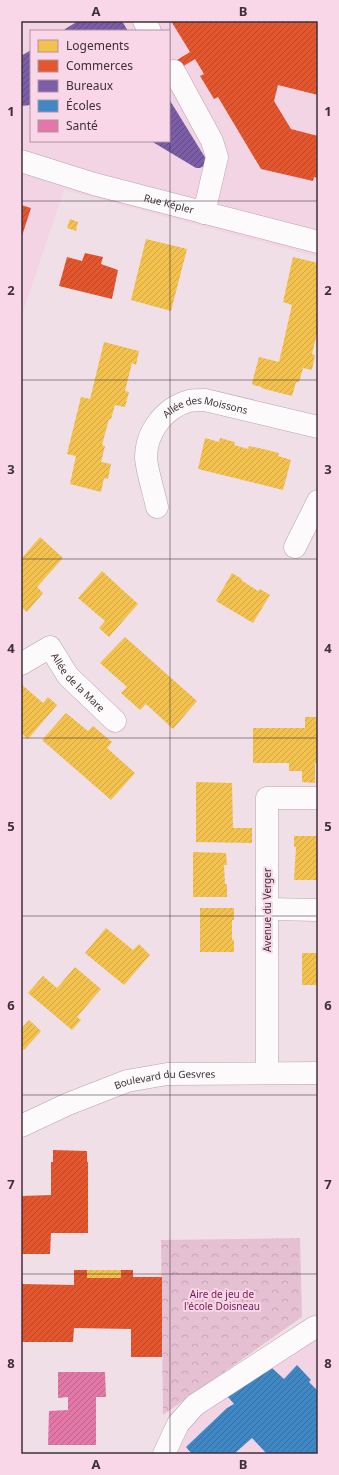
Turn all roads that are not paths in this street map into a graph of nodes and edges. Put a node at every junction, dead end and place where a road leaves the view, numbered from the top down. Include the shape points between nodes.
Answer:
1 (144, 21) edge
2 (149, 30) edge
3 (171, 66) edge
4 (21, 161) edge
5 (204, 212) junction
6 (318, 242) edge
7 (318, 428) edge
8 (318, 501) edge
9 (157, 507) dead end
10 (295, 547) dead end
11 (21, 664) edge
12 (115, 721) dead end
13 (318, 798) edge
14 (267, 910) junction
15 (318, 910) edge
16 (267, 1073) junction
17 (318, 1073) edge
18 (21, 1126) edge
19 (315, 1327) dead end
20 (164, 1454) edge

1 - 2 street
3 - 5 street via 212,141 217,157
4 - 5 street, Rue Képler via 94,184
5 - 6 street, Rue Képler
7 - 9 street, Allée des Moissons via 205,400 189,401 170,410 156,424 149,440 146,458
8 - 10 street
11 - 12 street, Allée de la Mare via 50,647 68,676
13 - 14 street, Avenue du Verger via 267,798
14 - 15 street
14 - 16 street, Avenue du Verger
16 - 17 street, Boulevard du Gesvres
16 - 18 street, Boulevard du Gesvres via 167,1074 127,1081
19 - 20 street via 195,1405 178,1424

